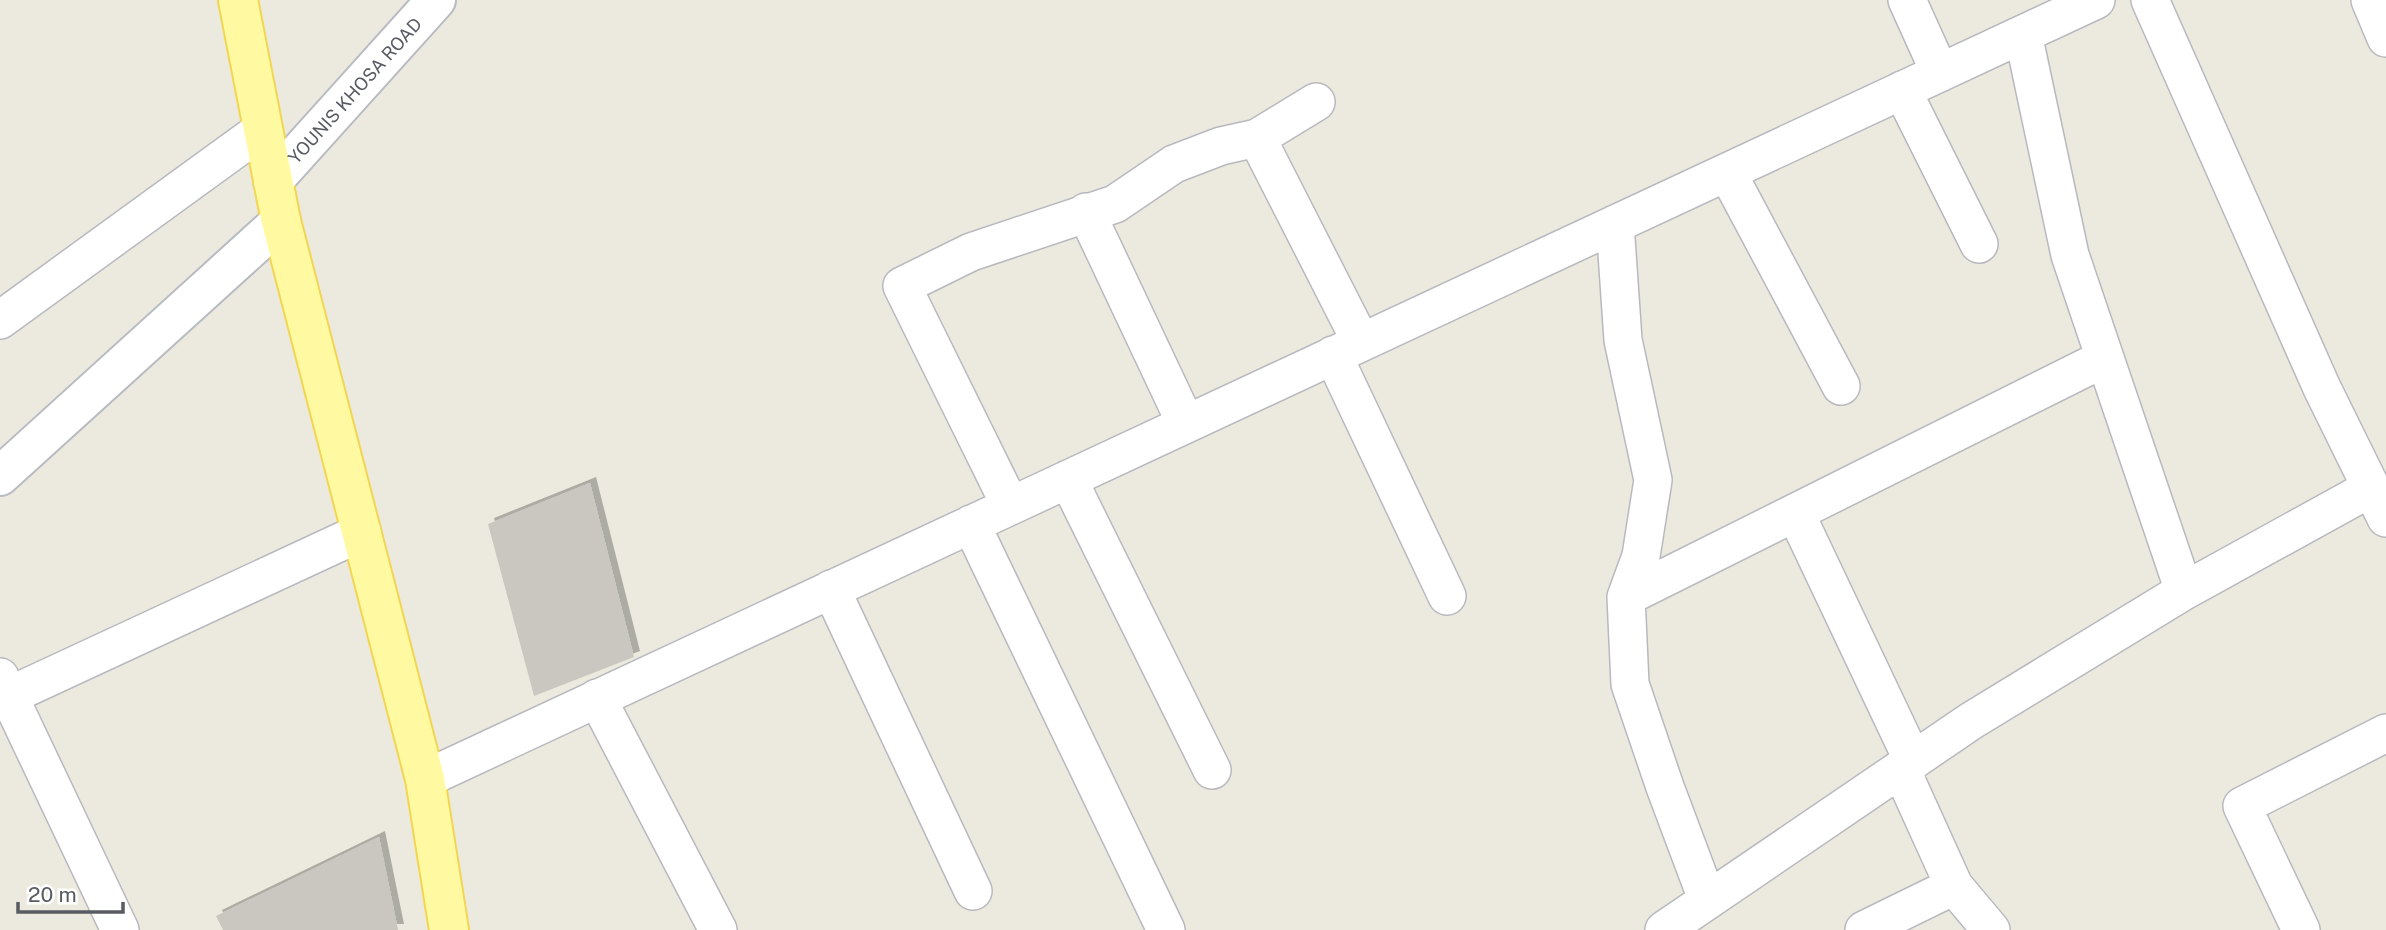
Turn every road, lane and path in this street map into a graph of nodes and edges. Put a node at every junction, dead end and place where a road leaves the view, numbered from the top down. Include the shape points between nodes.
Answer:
1 (238, 0) edge
2 (436, 0) edge
3 (1907, 0) edge
4 (2096, 0) edge
5 (2150, 0) edge
6 (2370, 0) edge
7 (2023, 34) junction
8 (2386, 38) edge
9 (1940, 73) junction
10 (1902, 90) junction
11 (1316, 102) dead end
12 (263, 129) junction
13 (1257, 138) junction
14 (1727, 172) junction
15 (273, 181) junction
16 (1086, 212) junction
17 (281, 221) junction
18 (1615, 224) junction
19 (1979, 244) dead end
20 (0, 320) edge
21 (1347, 349) junction
22 (2105, 358) junction
23 (1840, 386) dead end
24 (1186, 424) junction
25 (0, 477) edge
26 (1068, 479) junction
27 (2379, 503) edge
28 (1010, 505) junction
29 (1796, 514) junction
30 (971, 524) junction
31 (362, 532) junction
32 (831, 589) junction
33 (2184, 591) junction
34 (1447, 596) dead end
35 (1626, 597) junction
36 (3, 691) edge
37 (597, 698) junction
38 (2386, 733) edge
39 (1907, 765) junction
40 (1212, 770) dead end
41 (425, 779) junction
42 (1954, 886) junction
43 (973, 891) dead end
44 (1707, 899) junction
45 (120, 930) edge
46 (449, 930) edge
47 (718, 930) edge
48 (1166, 930) edge
49 (1664, 930) edge
50 (1864, 930) edge
51 (1991, 930) edge
52 (2301, 930) edge

1 - 12 main road
2 - 15 street, YOUNIS KHOSA ROAD
3 - 9 street
4 - 7 street
5 - 27 street via 2322,388
6 - 8 street
7 - 9 street
7 - 22 street via 2070,255
9 - 10 street
10 - 14 street
10 - 19 street
11 - 13 street
12 - 15 main road
12 - 20 street
13 - 16 street via 1174,164 1115,204
13 - 21 street
14 - 18 street
14 - 23 street
15 - 17 main road
16 - 24 street
16 - 28 street via 971,252 902,286
17 - 25 street
17 - 31 main road
18 - 21 street
18 - 35 street via 1623,340 1653,480 1641,556
21 - 24 street
21 - 34 street
22 - 29 street
22 - 33 street
24 - 26 street
26 - 28 street
26 - 40 street
27 - 33 street
28 - 30 street
29 - 35 street
29 - 39 street
30 - 32 street
30 - 48 street
31 - 36 street
31 - 41 main road
32 - 37 street
32 - 43 street
33 - 39 street
35 - 44 street via 1630,684
36 - 45 street
37 - 41 street
37 - 47 street
38 - 52 street via 2242,806
39 - 42 street
39 - 44 street
41 - 46 main road
42 - 50 street
42 - 51 street
44 - 49 street

